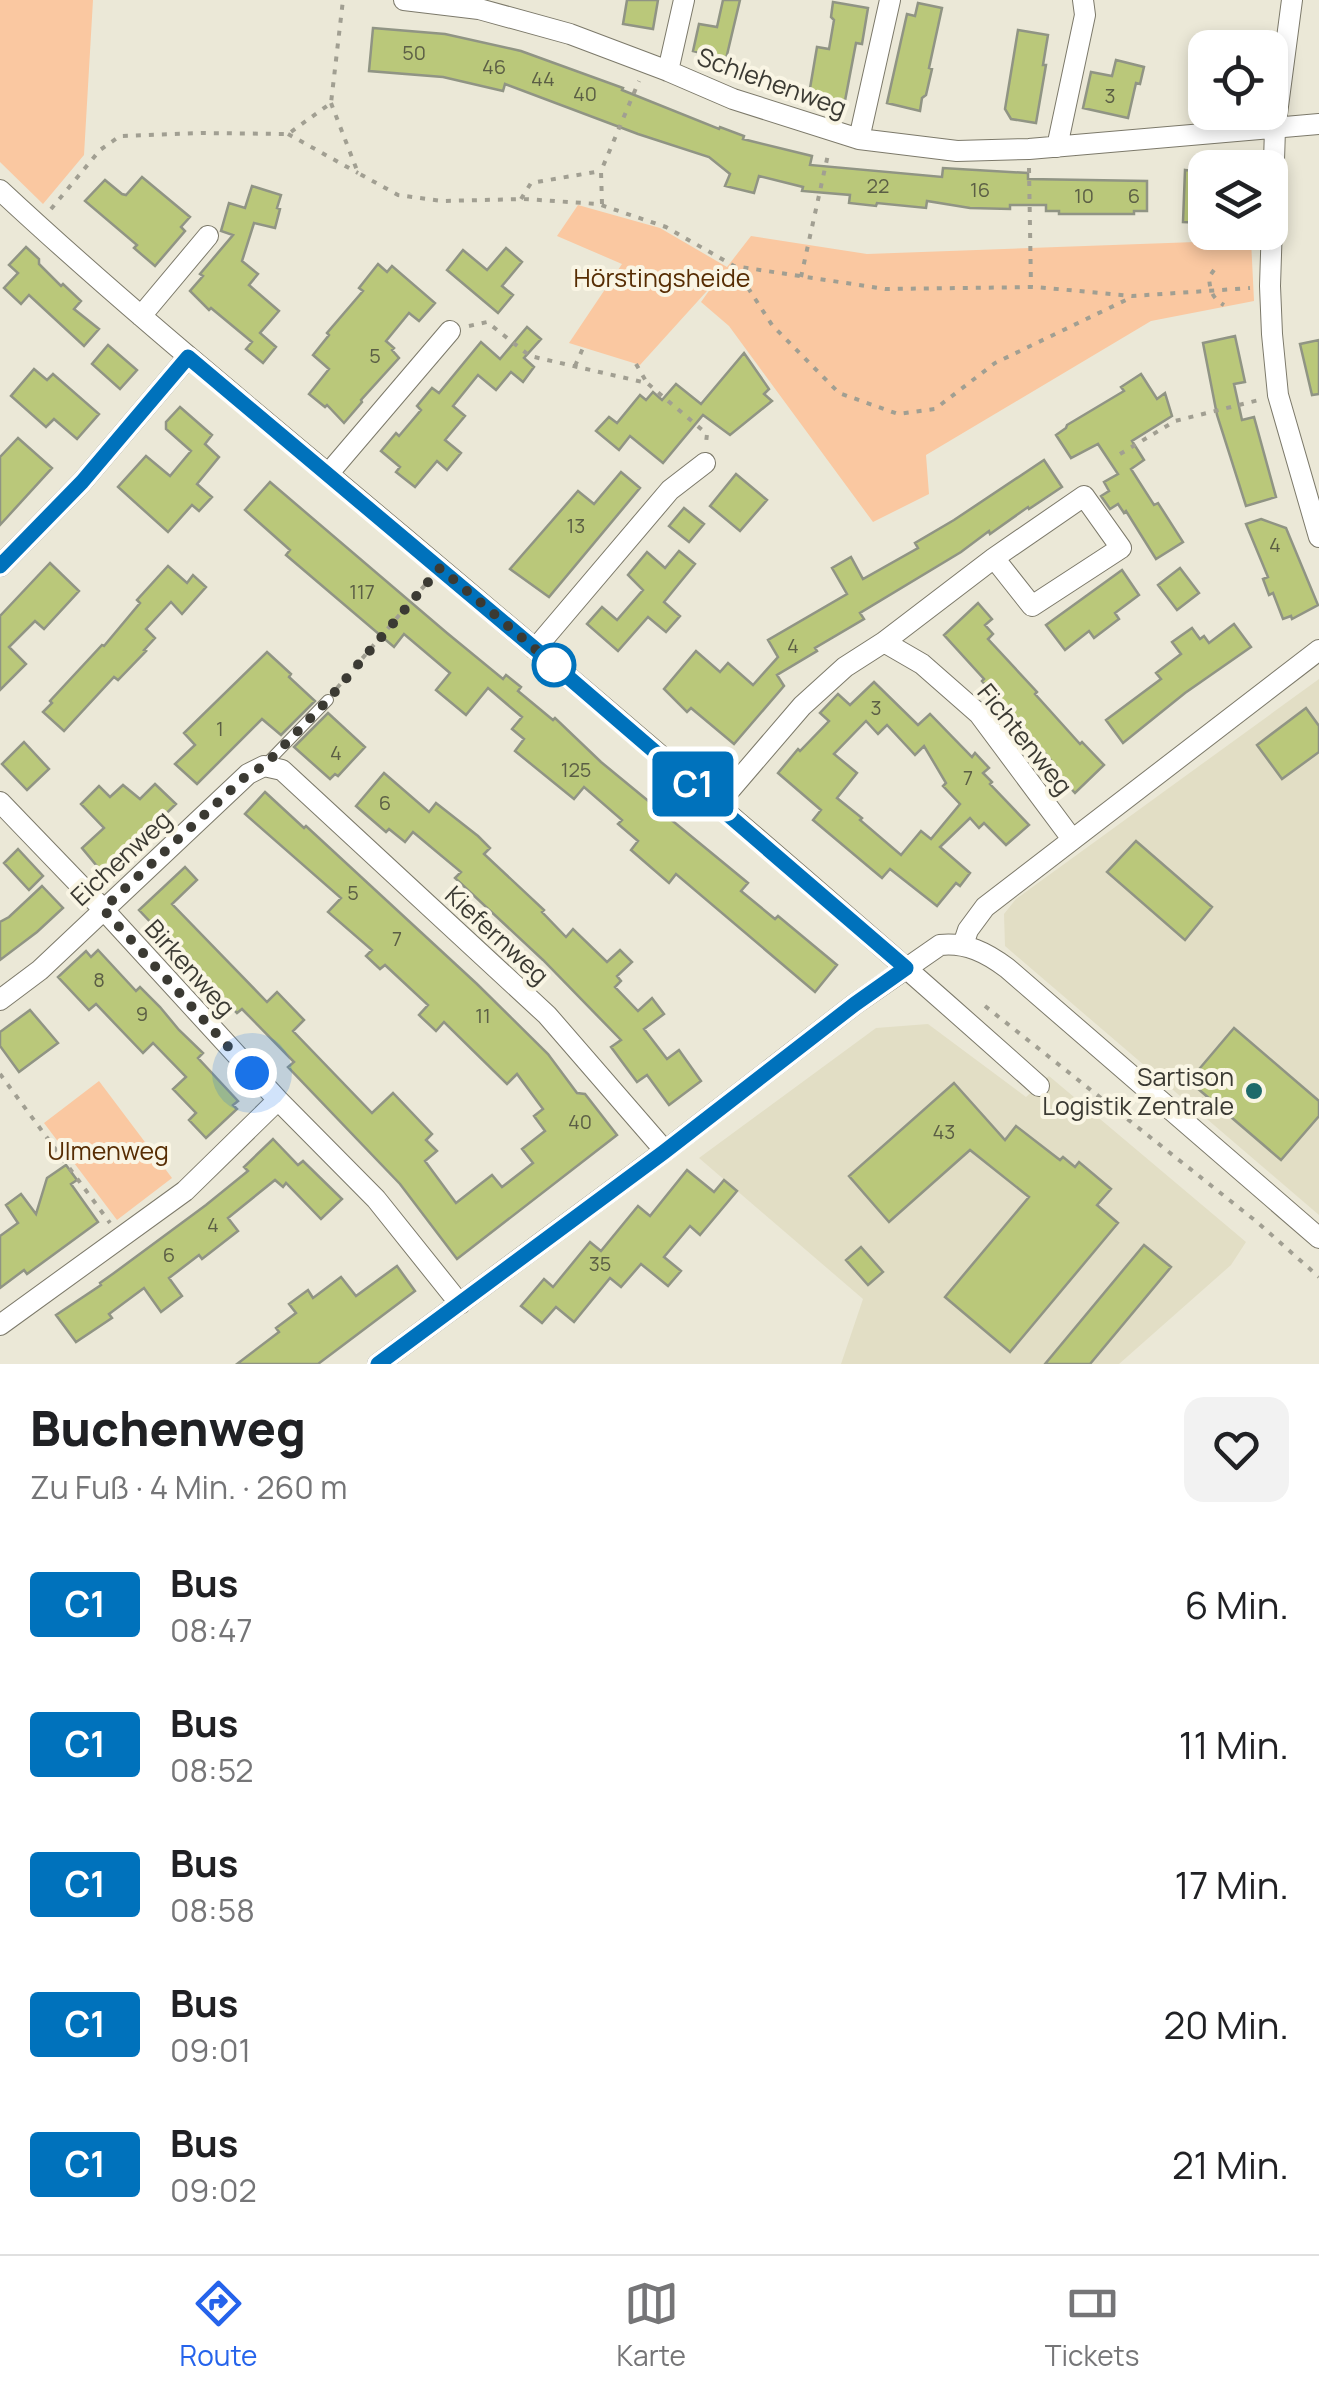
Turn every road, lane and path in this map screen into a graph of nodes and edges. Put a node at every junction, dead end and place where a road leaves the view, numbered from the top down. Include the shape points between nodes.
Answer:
1 (343, 0) edge
2 (404, 0) edge
3 (684, 0) edge
4 (890, 0) edge
5 (1084, 0) edge
6 (1292, 0) edge
7 (480, 5) edge
8 (1288, 32) edge
9 (647, 63) junction
10 (668, 70) junction
11 (331, 103) junction
12 (1319, 124) edge
13 (1288, 128) edge
14 (1264, 130) edge
15 (1276, 130) edge
16 (833, 131) junction
17 (288, 134) junction
18 (859, 139) junction
19 (1029, 148) junction
20 (1057, 148) junction
21 (601, 171) junction
22 (358, 173) junction
23 (0, 190) edge
24 (521, 199) junction
25 (602, 206) junction
26 (38, 225) junction
27 (208, 236) dead end
28 (734, 266) junction
29 (1214, 270) dead end
30 (801, 276) junction
31 (1270, 286) junction
32 (1032, 287) junction
33 (1210, 290) junction
34 (1132, 296) junction
35 (1224, 305) dead end
36 (141, 316) junction
37 (450, 331) joint
38 (583, 348) dead end
39 (188, 357) junction
40 (636, 364) dead end
41 (575, 366) junction
42 (647, 383) junction
43 (1278, 395) junction
44 (1120, 454) dead end
45 (705, 462) joint
46 (328, 474) junction
47 (1319, 537) edge
48 (994, 558) junction
49 (0, 566) edge
50 (440, 568) junction
51 (884, 642) junction
52 (535, 649) junction
53 (1319, 650) edge
54 (328, 700) joint
55 (273, 768) junction
56 (0, 802) edge
57 (717, 805) junction
58 (1072, 838) junction
59 (103, 909) junction
60 (963, 946) junction
61 (906, 968) junction
62 (0, 1000) edge
63 (983, 1005) dead end
64 (0, 1074) edge
65 (1039, 1086) dead end
66 (278, 1100) junction
67 (664, 1152) junction
68 (120, 1238) junction
69 (1319, 1238) edge
70 (1319, 1277) edge
71 (460, 1304) junction
72 (0, 1325) edge
73 (378, 1364) edge

1 - 11 path
2 - 7 street, Schlehenweg
3 - 10 street, Schlehenweg
4 - 18 street, Schlehenweg
5 - 20 street
6 - 8 street
7 - 9 street, Schlehenweg
9 - 10 street, Schlehenweg
9 - 21 path
10 - 16 street, Schlehenweg
11 - 17 path
11 - 22 path
12 - 13 street, Schlehenweg
14 - 20 street, Schlehenweg
15 - 31 street
16 - 18 street, Schlehenweg
16 - 30 path
17 - 22 path
17 - 26 path via 120,136 100,150
18 - 19 street, Schlehenweg via 957,151
19 - 20 street, Schlehenweg
19 - 32 path
21 - 24 path via 531,182
21 - 25 path
22 - 24 path via 398,195
23 - 26 street
24 - 25 path
25 - 28 path via 666,227
26 - 36 street
27 - 36 street
28 - 30 path
28 - 34 path via 771,323 839,394 898,414 935,408 996,363
29 - 33 path
30 - 32 path via 885,290
31 - 33 path
31 - 43 street
32 - 34 path
33 - 34 path
33 - 35 path
36 - 39 street
37 - 41 path via 487,322 530,356
37 - 46 street
38 - 41 path
39 - 46 street
39 - 49 street
40 - 42 path
41 - 42 path
42 - 45 path via 707,434
43 - 44 path via 1175,422
43 - 47 street
45 - 52 street via 670,490
46 - 50 street
48 - 48 street via 1084,496 1121,548 1032,606
48 - 51 street
50 - 52 street
50 - 54 path
51 - 57 street via 802,706
51 - 58 street, Fichtenweg via 922,664 979,714
52 - 57 street
53 - 58 street
54 - 55 lane
55 - 59 street, Eichenweg via 248,774
55 - 67 street, Kiefernweg via 547,1015
56 - 59 street, Birkenweg
57 - 61 street
58 - 60 street via 985,907
59 - 62 street, Eichenweg
59 - 66 street, Birkenweg
60 - 61 street via 940,946
60 - 69 street via 1007,968
61 - 65 street
61 - 67 street
63 - 70 path
64 - 68 path
66 - 68 street via 185,1190
66 - 71 street, Birkenweg via 376,1199
67 - 71 street
68 - 72 street
71 - 73 street

